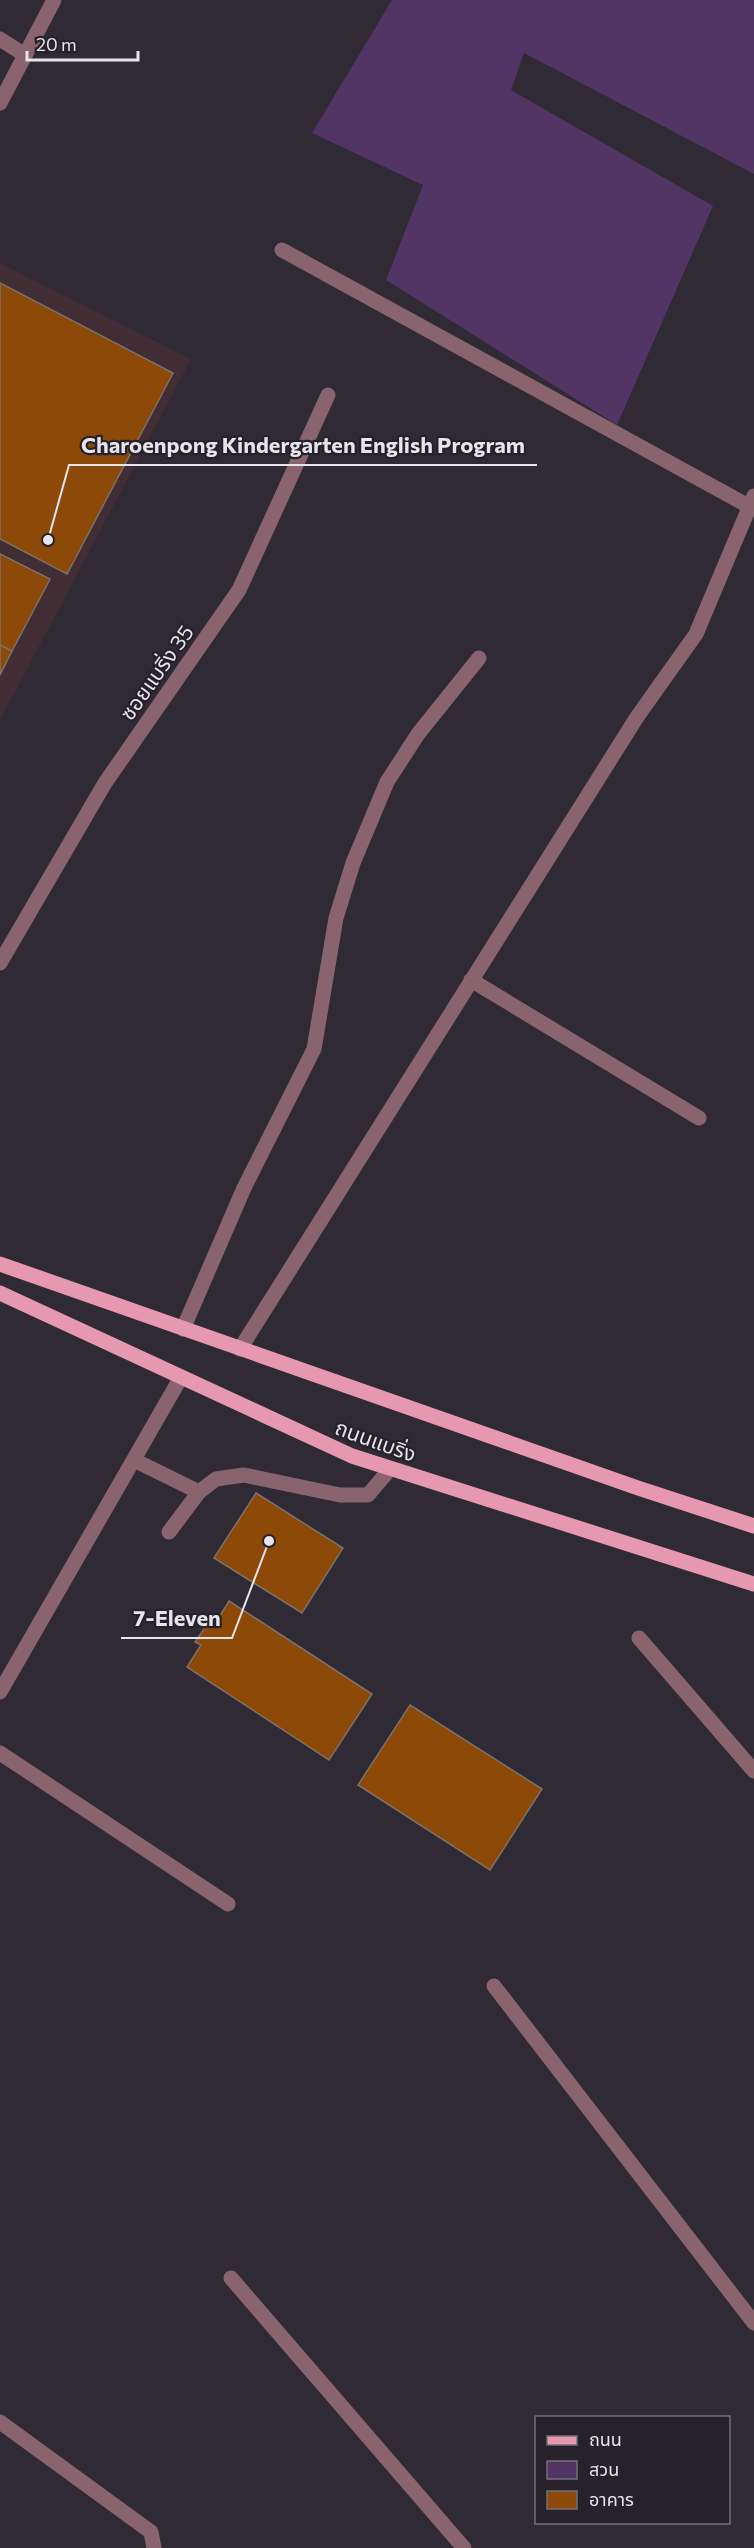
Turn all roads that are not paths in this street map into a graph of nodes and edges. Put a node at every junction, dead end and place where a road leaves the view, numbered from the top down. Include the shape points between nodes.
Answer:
1 (54, 0) edge
2 (0, 39) edge
3 (25, 55) junction
4 (0, 103) edge
5 (282, 250) dead end
6 (328, 395) dead end
7 (753, 504) edge
8 (479, 658) dead end
9 (0, 963) edge
10 (471, 981) junction
11 (699, 1118) dead end
12 (0, 1264) edge
13 (0, 1293) edge
14 (183, 1329) junction
15 (240, 1349) junction
16 (180, 1379) junction
17 (134, 1460) junction
18 (390, 1469) junction
19 (199, 1492) junction
20 (754, 1526) edge
21 (169, 1532) dead end
22 (754, 1584) edge
23 (639, 1638) dead end
24 (0, 1692) edge
25 (0, 1753) edge
26 (754, 1771) edge
27 (228, 1904) dead end
28 (494, 1986) dead end
29 (231, 2278) dead end
30 (754, 2323) edge
31 (0, 2422) edge
32 (154, 2548) edge
33 (464, 2548) edge

1 - 3 street
2 - 3 street
3 - 4 street
5 - 7 street
6 - 9 street, ซอยแบริ่ง 35 via 239,590 105,783
7 - 10 street via 696,634 636,717
8 - 14 street via 418,734 387,782 353,863 336,918 314,1049 244,1188
10 - 11 street
10 - 15 street
12 - 14 main road, ถนนแบริ่ง
13 - 16 main road, ถนนแบริ่ง
14 - 15 main road, ถนนแบริ่ง
15 - 20 main road, ถนนแบริ่ง
16 - 17 street
16 - 18 main road, ถนนแบริ่ง via 352,1456
17 - 19 street
17 - 24 street
18 - 19 street via 368,1495 340,1495 244,1475 216,1479
18 - 22 main road, ถนนแบริ่ง
19 - 21 street
23 - 26 street
25 - 27 street
28 - 30 street
29 - 33 street
31 - 32 street via 151,2532

